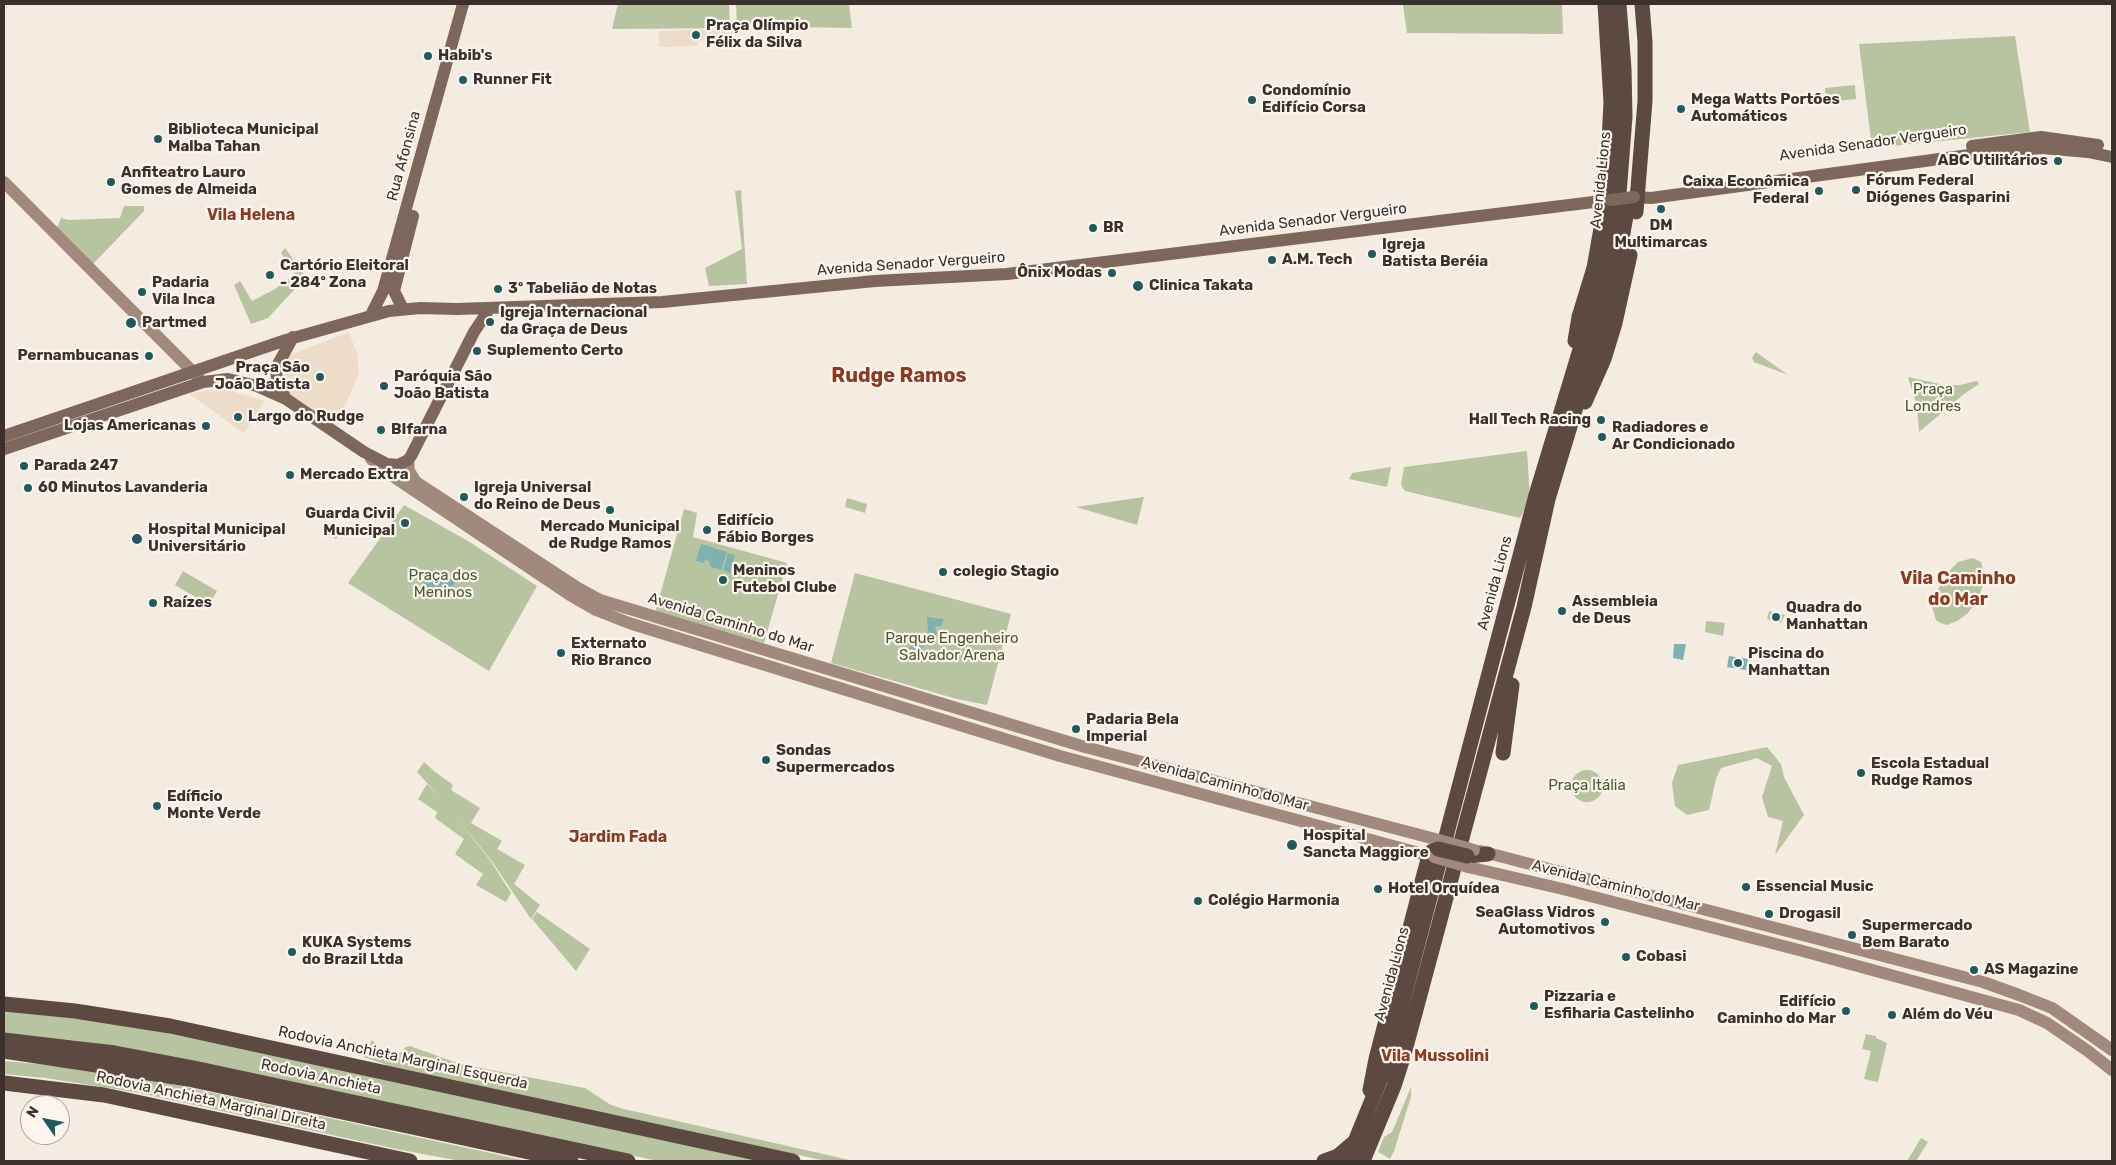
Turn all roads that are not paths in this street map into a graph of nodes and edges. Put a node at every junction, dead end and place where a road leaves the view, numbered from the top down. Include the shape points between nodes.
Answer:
1 (463, 4) edge
2 (471, 4) edge
3 (1605, 4) edge
4 (1619, 4) edge
5 (1628, 4) edge
6 (1642, 4) edge
7 (2112, 149) edge
8 (2112, 157) edge
9 (4, 182) edge
10 (1636, 197) junction
11 (1608, 200) junction
12 (490, 308) junction
13 (457, 309) junction
14 (403, 310) junction
15 (371, 315) junction
16 (474, 332) junction
17 (293, 338) junction
18 (191, 372) junction
19 (1572, 377) junction
20 (203, 382) junction
21 (286, 399) junction
22 (1569, 432) junction
23 (4, 436) edge
24 (4, 449) edge
25 (364, 452) junction
26 (408, 460) junction
27 (1524, 607) junction
28 (941, 704) junction
29 (922, 714) junction
30 (1503, 753) dead end
31 (1133, 760) junction
32 (1098, 766) junction
33 (1435, 851) junction
34 (1474, 857) junction
35 (1983, 982) junction
36 (1964, 995) junction
37 (4, 1004) edge
38 (4, 1040) edge
39 (2112, 1050) edge
40 (4, 1051) edge
41 (2112, 1070) edge
42 (4, 1083) edge
43 (1362, 1126) junction
44 (1355, 1141) junction
45 (410, 1161) edge
46 (571, 1161) edge
47 (628, 1161) edge
48 (793, 1161) edge
49 (1324, 1161) edge
50 (1347, 1161) edge
51 (1363, 1161) edge

1 - 15 main road, Rua Afonsina via 383,291
2 - 14 main road, Rua Afonsina via 395,284 394,291
3 - 11 highway via 1611,102
4 - 19 highway, Avenida Lions via 1625,117 1618,207 1605,267
5 - 22 highway, Avenida Lions via 1634,96 1628,206 1615,278
6 - 10 highway via 1645,100
7 - 10 main road, Avenida Senador Vergueiro via 2041,137 1702,183 1651,191
8 - 10 main road, Avenida Senador Vergueiro via 2042,148 1651,198
9 - 18 main road
10 - 11 main road, Avenida Senador Vergueiro, bridge
10 - 22 highway via 1626,280 1615,323 1594,385
11 - 12 main road, Avenida Senador Vergueiro via 1007,274 875,281 662,302
11 - 19 highway via 1594,268 1579,317
12 - 13 main road, Avenida Senador Vergueiro
12 - 16 main road
13 - 14 main road, Avenida Senador Vergueiro
13 - 16 main road via 471,321
14 - 15 main road, Avenida Senador Vergueiro
15 - 17 main road, Avenida Senador Vergueiro
16 - 26 main road
17 - 18 main road, Avenida Senador Vergueiro
17 - 21 main road via 276,368 277,381
18 - 20 main road
18 - 23 main road, Avenida Senador Vergueiro
19 - 43 highway, Avenida Lions via 1536,495 1385,1068
20 - 21 main road, Avenida Caminho do Mar via 236,380
20 - 24 main road, Avenida Caminho do Mar
21 - 25 main road, Avenida Caminho do Mar
22 - 27 highway, Avenida Lions via 1548,499
25 - 26 main road, Avenida Caminho do Mar via 395,466
25 - 29 main road, Avenida Caminho do Mar via 402,483 596,610
26 - 28 main road, Avenida Caminho do Mar via 409,471 416,482 600,600
27 - 30 highway
27 - 51 highway, Avenida Lions via 1403,1058
28 - 29 main road via 936,711
28 - 31 main road, Avenida Caminho do Mar
29 - 32 main road, Avenida Caminho do Mar
31 - 32 main road, Avenida Caminho do Mar via 1106,756
31 - 33 main road, Avenida Caminho do Mar
32 - 33 main road, Avenida Caminho do Mar
33 - 34 highway, bridge
33 - 43 highway via 1376,1059
34 - 35 main road, Avenida Caminho do Mar
34 - 36 main road, Avenida Caminho do Mar via 1580,893
35 - 36 main road via 1976,995
35 - 39 main road, Avenida Caminho do Mar via 2052,1008
36 - 41 main road, Avenida Caminho do Mar via 2019,1010 2046,1023
37 - 48 highway, Rodovia Anchieta Marginal Esquerda via 170,1026
38 - 47 highway, Rodovia Anchieta via 116,1053 194,1068
40 - 46 highway, Rodovia Anchieta via 188,1079
42 - 45 highway, Rodovia Anchieta Marginal Direita via 104,1095
43 - 44 highway, Avenida Lions
44 - 49 highway via 1338,1156
44 - 50 highway, Avenida Lions

